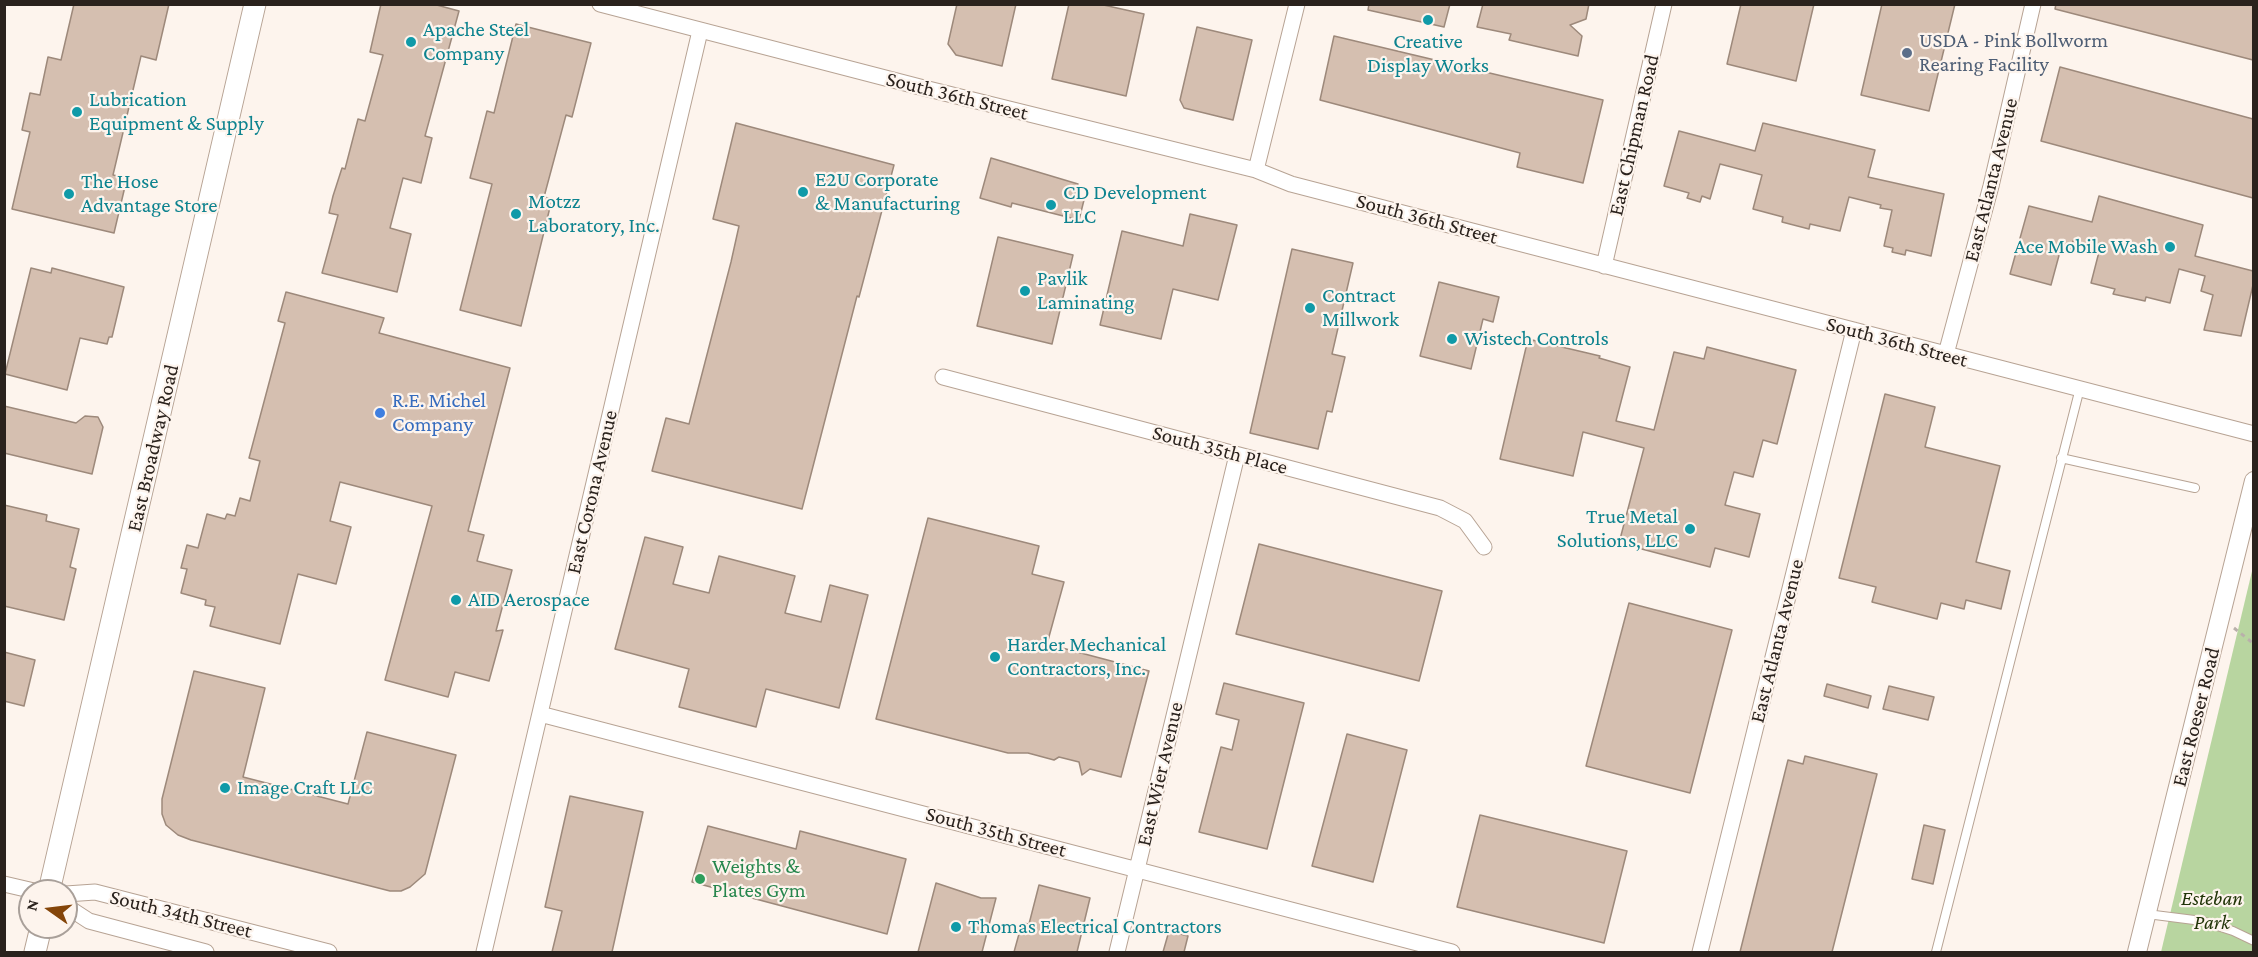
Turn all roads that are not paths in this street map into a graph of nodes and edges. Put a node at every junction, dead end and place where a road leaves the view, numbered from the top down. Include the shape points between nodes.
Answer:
1 (255, 4) edge
2 (600, 4) edge
3 (1297, 4) edge
4 (1664, 4) edge
5 (2033, 4) edge
6 (700, 31) junction
7 (1256, 170) junction
8 (1604, 266) junction
9 (1854, 330) junction
10 (1946, 354) junction
11 (943, 377) dead end
12 (2079, 388) junction
13 (2253, 434) edge
14 (1237, 455) junction
15 (2061, 458) junction
16 (2253, 481) edge
17 (2195, 488) dead end
18 (1484, 547) dead end
19 (540, 714) junction
20 (1138, 869) junction
21 (52, 879) edge
22 (78, 893) edge
23 (78, 914) edge
24 (2146, 914) junction
25 (2253, 941) edge
26 (206, 952) edge
27 (329, 952) edge
28 (484, 952) edge
29 (1117, 952) edge
30 (1452, 952) edge
31 (1700, 952) edge
32 (1936, 952) edge
33 (2137, 952) edge

1 - 21 main road, East Broadway Road
2 - 6 street, South 36th Street
3 - 7 street
4 - 8 street, East Chipman Road
5 - 10 street, East Atlanta Avenue via 1991,186
6 - 7 street, South 36th Street
6 - 19 street, East Corona Avenue
7 - 8 street, South 36th Street via 1291,184
8 - 9 street, South 36th Street
9 - 10 street, South 36th Street
9 - 31 street, East Atlanta Avenue
10 - 12 street, South 36th Street
11 - 14 street, South 35th Place
12 - 13 street, South 36th Street
12 - 15 lane
14 - 18 street, South 35th Place via 1440,508 1465,521
14 - 20 street, East Wier Avenue
15 - 17 lane
15 - 32 lane
16 - 24 street, East Roeser Road
19 - 20 street, South 35th Street
19 - 28 street, East Corona Avenue
20 - 29 street, East Wier Avenue
20 - 30 street, South 35th Street
22 - 27 street, South 34th Street via 95,892
23 - 26 street, South 34th Street via 89,921
24 - 25 lane via 2202,921
24 - 33 street, East Roeser Road

